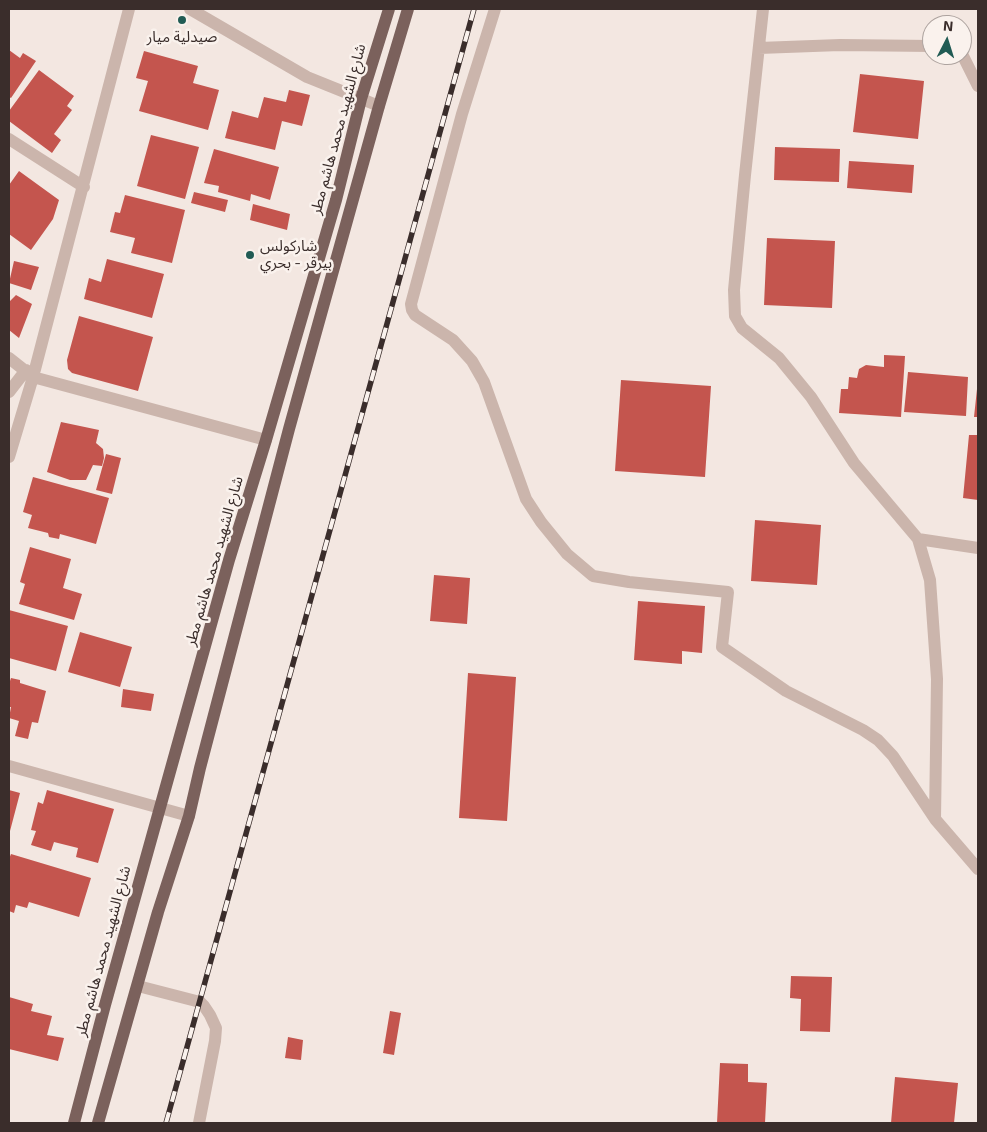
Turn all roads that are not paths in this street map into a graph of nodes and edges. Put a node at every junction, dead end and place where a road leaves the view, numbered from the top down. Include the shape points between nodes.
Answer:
1 (129, 9) edge
2 (190, 9) edge
3 (389, 9) edge
4 (408, 9) edge
5 (494, 9) edge
6 (763, 9) edge
7 (922, 46) edge
8 (759, 48) junction
9 (968, 65) edge
10 (978, 86) edge
11 (361, 98) junction
12 (379, 106) junction
13 (9, 138) edge
14 (84, 187) junction
15 (9, 358) edge
16 (30, 374) junction
17 (9, 392) edge
18 (266, 440) junction
19 (9, 457) edge
20 (918, 539) junction
21 (978, 548) edge
22 (9, 766) edge
23 (160, 807) junction
24 (189, 816) junction
25 (935, 819) junction
26 (978, 869) edge
27 (138, 986) junction
28 (74, 1123) edge
29 (98, 1123) edge
30 (199, 1123) edge

1 - 14 street
2 - 11 street via 307,77
3 - 11 main road, شارع الشهيد محمد هاشم مطر
4 - 12 main road
5 - 25 street via 462,114 412,310 453,340 472,360 484,382 526,498 567,554 593,576 728,592 722,648 786,691 878,740 893,756
6 - 8 street
7 - 8 street
8 - 20 street via 734,290 735,316 742,328 779,358 811,398 854,463
9 - 10 street
11 - 12 street
11 - 18 main road, شارع الشهيد محمد هاشم مطر via 336,200
12 - 24 main road via 289,429
13 - 14 street
14 - 16 street
15 - 16 street
16 - 17 street
16 - 18 street
16 - 19 street
18 - 23 main road, شارع الشهيد محمد هاشم مطر
20 - 21 street
20 - 25 street via 930,580 937,679
22 - 23 street
23 - 24 street
23 - 28 main road, شارع الشهيد محمد هاشم مطر
24 - 27 main road
25 - 26 street
27 - 29 main road
27 - 30 street via 200,1002 216,1028

